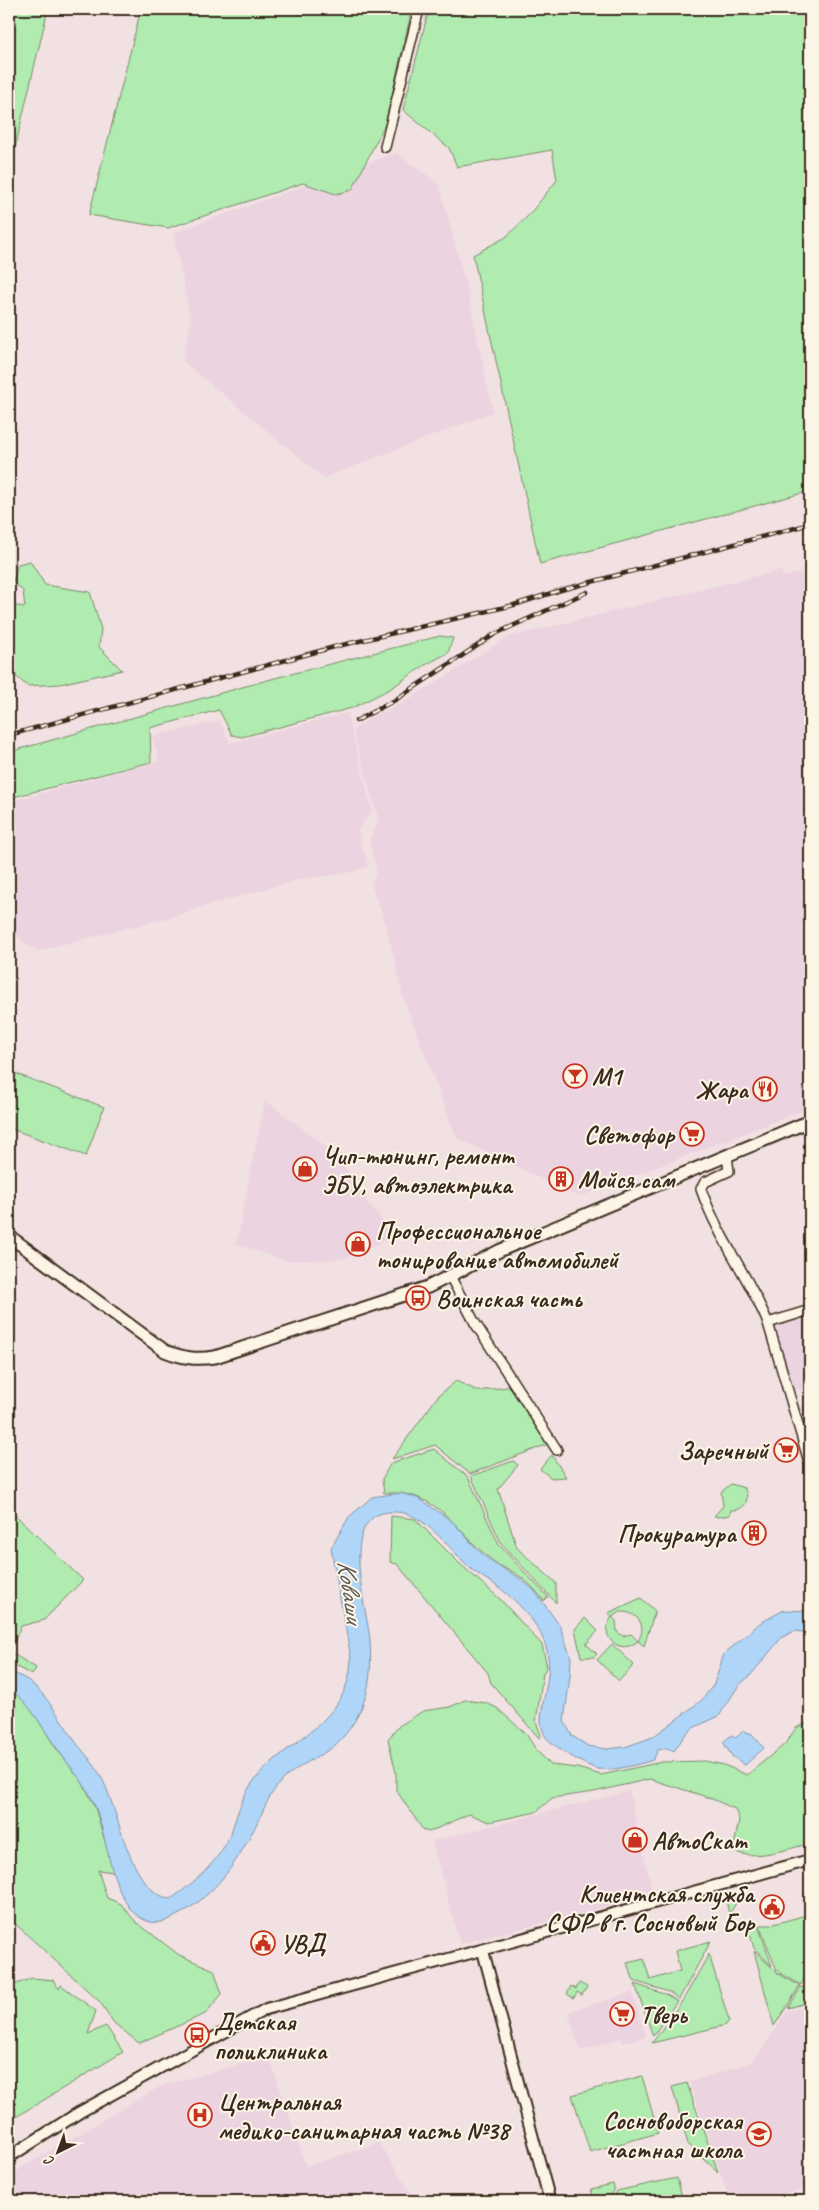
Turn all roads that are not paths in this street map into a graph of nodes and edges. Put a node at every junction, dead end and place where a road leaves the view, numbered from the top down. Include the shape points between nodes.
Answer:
1 (419, 9) edge
2 (385, 146) dead end
3 (810, 1121) edge
4 (727, 1156) junction
5 (9, 1236) edge
6 (451, 1278) junction
7 (810, 1310) edge
8 (768, 1323) junction
9 (557, 1450) dead end
10 (810, 1464) edge
11 (810, 1860) edge
12 (483, 1951) junction
13 (9, 2157) edge
14 (548, 2201) edge

1 - 2 street
3 - 4 main road
4 - 6 main road via 501,1250
4 - 8 street via 729,1171 705,1182 701,1189 708,1209
5 - 6 main road via 156,1346 181,1358 215,1357 373,1307
6 - 9 street via 475,1323
7 - 8 street
8 - 10 street
11 - 12 street
12 - 13 street via 266,2009 80,2112
12 - 14 street

